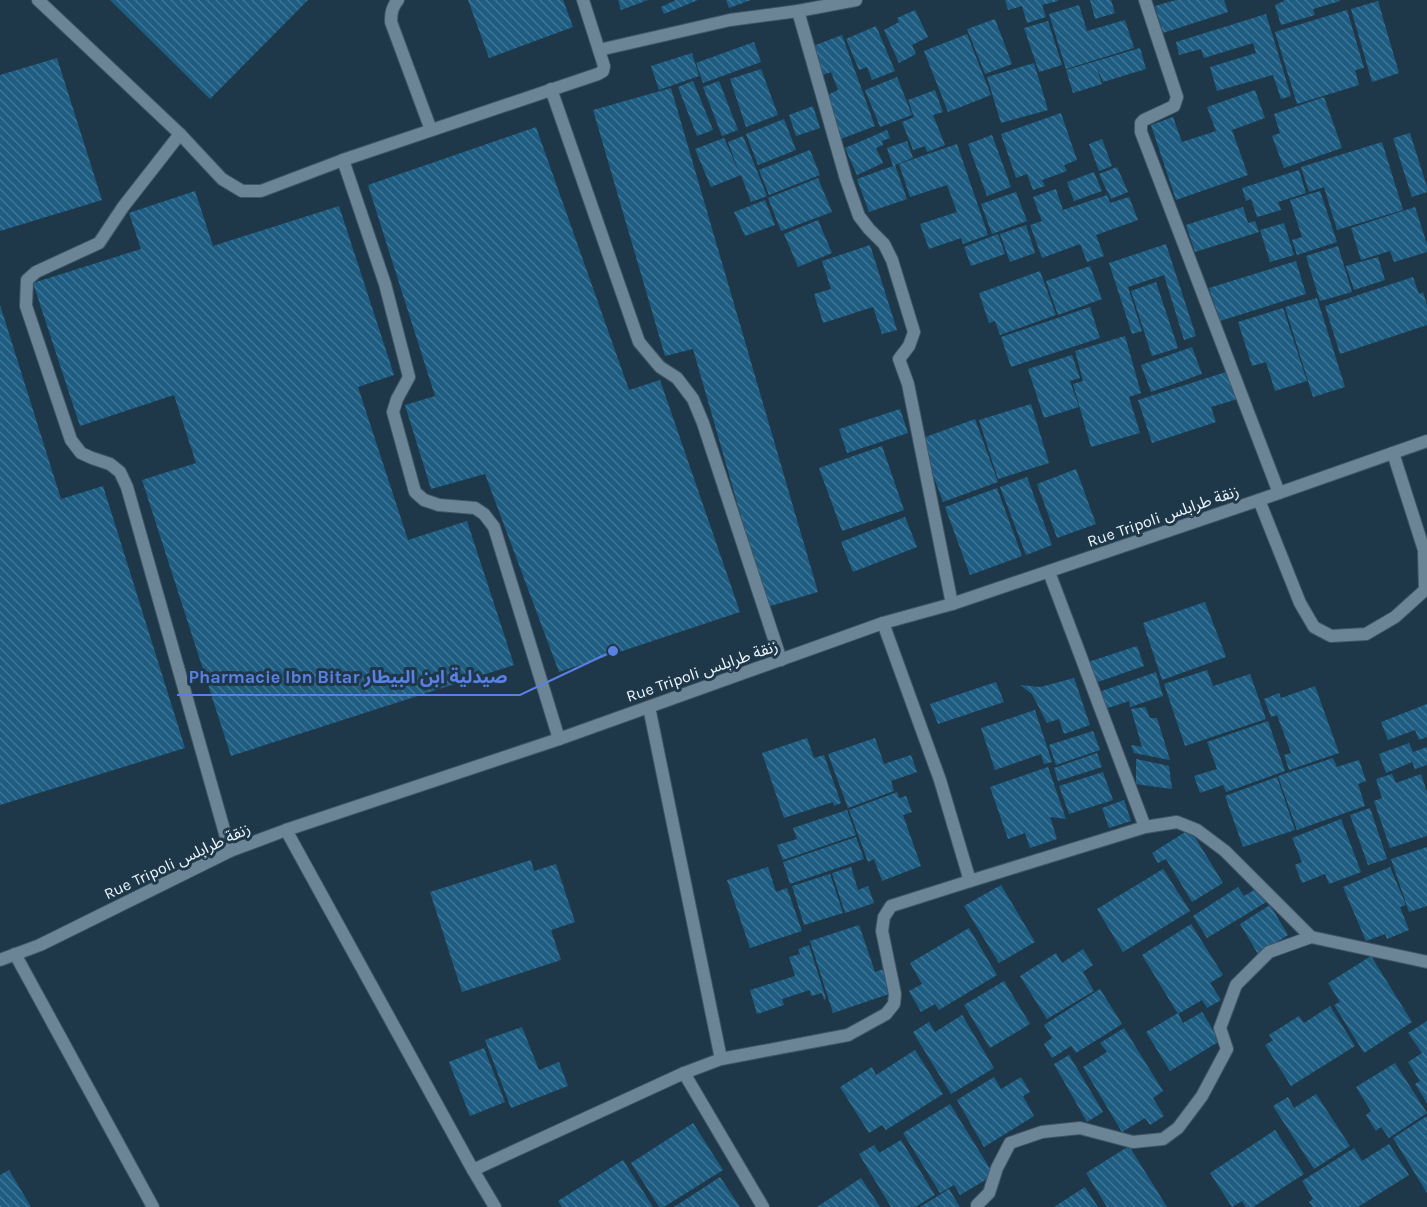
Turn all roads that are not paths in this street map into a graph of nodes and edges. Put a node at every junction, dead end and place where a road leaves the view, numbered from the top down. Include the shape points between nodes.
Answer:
1 (38, 0) edge
2 (398, 0) edge
3 (583, 0) edge
4 (856, 0) edge
5 (1144, 0) edge
6 (798, 11) junction
7 (599, 50) junction
8 (551, 89) junction
9 (431, 130) junction
10 (180, 134) junction
11 (344, 160) junction
12 (1427, 441) edge
13 (1393, 453) junction
14 (1279, 493) junction
15 (1259, 500) junction
16 (1049, 572) junction
17 (952, 604) junction
18 (882, 623) junction
19 (781, 660) junction
20 (649, 707) junction
21 (559, 739) junction
22 (1145, 827) junction
23 (286, 831) junction
24 (230, 851) junction
25 (970, 881) junction
26 (1311, 937) junction
27 (15, 954) junction
28 (0, 960) edge
29 (1427, 962) edge
30 (721, 1059) junction
31 (684, 1073) junction
32 (473, 1170) junction
33 (153, 1207) edge
34 (495, 1207) edge
35 (763, 1207) edge
36 (977, 1207) edge

1 - 10 street
2 - 9 street via 391,22
3 - 7 street
4 - 6 street
5 - 14 street via 1177,97 1174,106 1144,120 1141,132
6 - 7 street via 730,20
6 - 17 street via 859,216 884,244 892,260 914,332 899,359 908,384
7 - 8 street via 603,71
8 - 9 street
8 - 19 street via 639,342 660,367 677,378 693,399 703,423
9 - 11 street
10 - 11 street via 222,179 242,191 261,191
10 - 24 street via 99,243 36,272 27,280 26,306 70,440 81,453 120,472 127,487
11 - 21 street via 385,284 409,377 393,411 415,492 439,505 475,508 494,527
12 - 13 street, Rue Tripoli زنقة طرابلس
13 - 14 street, Rue Tripoli زنقة طرابلس
13 - 15 street via 1424,550 1425,590 1395,617 1366,634 1331,636 1314,627 1300,603
14 - 15 street, Rue Tripoli زنقة طرابلس
15 - 16 street, Rue Tripoli زنقة طرابلس
16 - 17 street, Rue Tripoli زنقة طرابلس
16 - 22 street
17 - 18 street, Rue Tripoli زنقة طرابلس
18 - 19 street, Rue Tripoli زنقة طرابلس
18 - 25 street via 940,780
19 - 20 street, Rue Tripoli زنقة طرابلس
20 - 21 street, Rue Tripoli زنقة طرابلس
20 - 30 street
21 - 23 street, Rue Tripoli زنقة طرابلس
22 - 25 street
22 - 26 street via 1177,822 1197,830 1224,851
23 - 24 street, Rue Tripoli زنقة طرابلس
23 - 32 street
24 - 27 street, Rue Tripoli زنقة طرابلس
25 - 30 street via 891,906 884,917 882,931 895,994 894,1004 886,1014 848,1035
26 - 29 street
26 - 36 street via 1269,952 1236,985 1220,1028 1227,1049 1202,1096 1178,1128 1163,1139 1133,1142 1080,1128 1042,1132 1011,1143 989,1193
27 - 28 street, Rue Tripoli زنقة طرابلس
27 - 33 street
30 - 31 street
31 - 32 street
31 - 35 street
32 - 34 street

